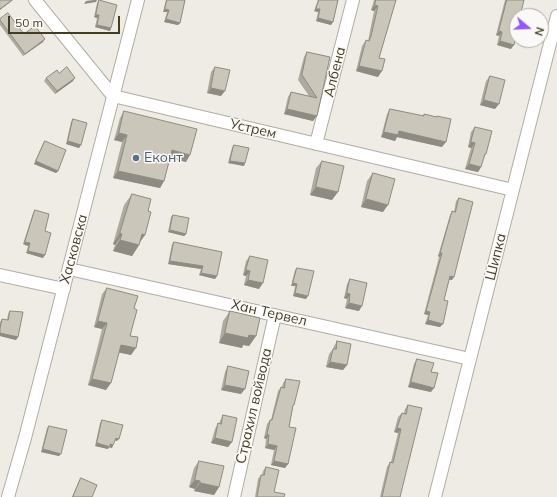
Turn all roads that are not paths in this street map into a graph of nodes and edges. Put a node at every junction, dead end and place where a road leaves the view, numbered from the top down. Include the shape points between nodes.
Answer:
1 (35, 0) edge
2 (138, 0) edge
3 (353, 0) edge
4 (557, 16) edge
5 (113, 96) junction
6 (316, 144) junction
7 (513, 190) junction
8 (69, 268) junction
9 (0, 275) edge
10 (64, 289) junction
11 (275, 315) junction
12 (470, 359) junction
13 (8, 497) edge
14 (234, 497) edge
15 (435, 497) edge

1 - 5 street
2 - 5 street, Хасковска
3 - 6 street, Албена
4 - 7 street, Шипка
5 - 6 street, Устрем
5 - 8 street, Хасковска
6 - 7 street, Устрем
7 - 12 street, Шипка
8 - 10 street, Хасковска
8 - 11 street, Хан Тервел
9 - 10 street
10 - 13 street, Хасковска
11 - 12 street, Хан Тервел
11 - 14 street, Страхил войвода
12 - 15 street, Шипка

